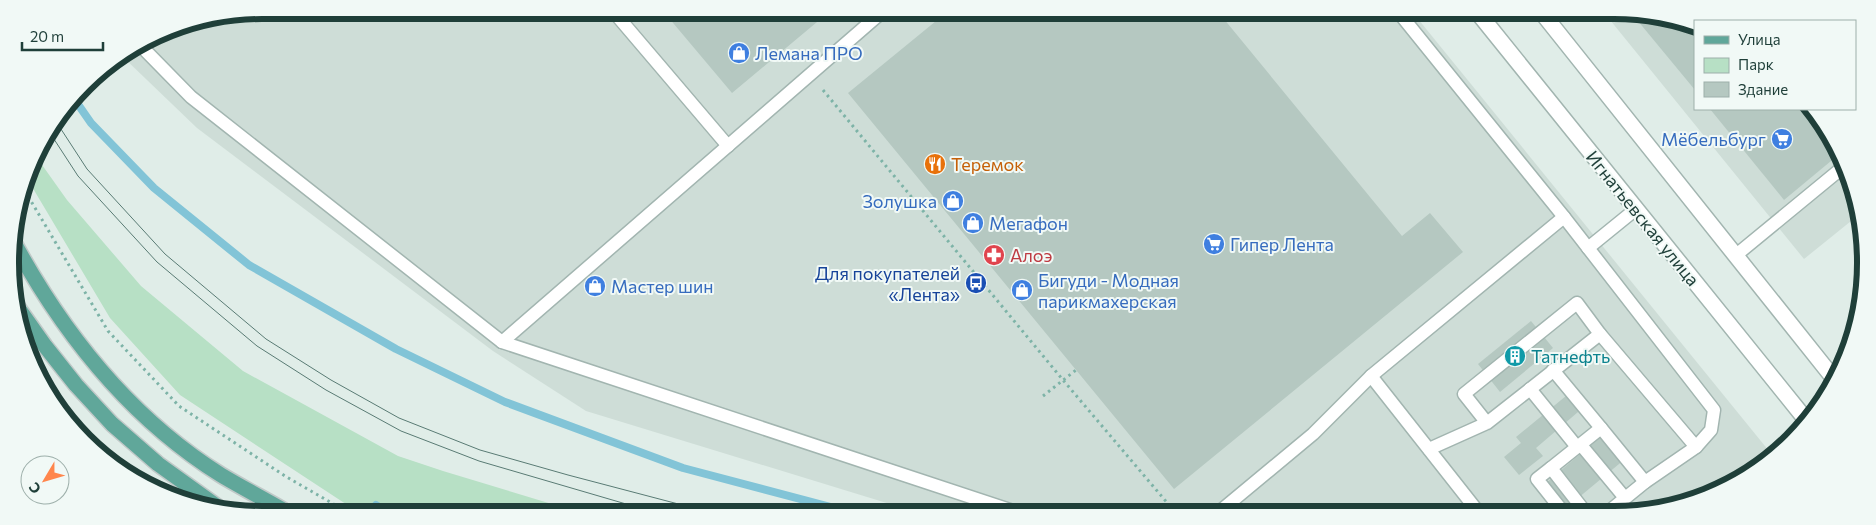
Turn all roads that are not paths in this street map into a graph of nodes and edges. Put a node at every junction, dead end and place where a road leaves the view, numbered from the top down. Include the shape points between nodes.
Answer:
1 (620, 19) edge
2 (874, 19) edge
3 (1404, 19) edge
4 (1483, 19) edge
5 (1547, 19) edge
6 (144, 49) edge
7 (728, 146) junction
8 (1839, 170) edge
9 (1636, 209) junction
10 (1564, 217) junction
11 (1588, 248) junction
12 (19, 252) edge
13 (1735, 256) junction
14 (25, 318) edge
15 (1600, 334) junction
16 (502, 342) junction
17 (1553, 370) junction
18 (1830, 374) edge
19 (1371, 376) junction
20 (1530, 389) junction
21 (1803, 416) edge
22 (1487, 423) junction
23 (1601, 428) junction
24 (1579, 446) junction
25 (1696, 447) junction
26 (1429, 449) junction
27 (1551, 468) junction
28 (1645, 482) junction
29 (1625, 498) junction
30 (209, 500) edge
31 (276, 506) edge
32 (998, 506) edge
33 (1226, 506) edge
34 (1474, 506) edge
35 (1558, 506) edge
36 (1581, 506) edge
37 (1615, 506) edge

1 - 7 lane
2 - 7 lane
3 - 10 lane
4 - 9 street, Игнатьевская улица
5 - 13 street
6 - 16 lane via 191,97
7 - 16 lane
8 - 13 lane
9 - 11 lane
9 - 21 street, Игнатьевская улица
10 - 11 lane
10 - 19 lane
11 - 25 lane via 1714,410 1711,430
12 - 31 main road via 58,315 96,366 125,397 171,438 220,474
13 - 18 street
14 - 30 main road via 76,385 112,424 158,464
15 - 17 lane
15 - 22 lane via 1576,303 1464,394
15 - 25 lane
16 - 32 lane
17 - 20 lane
17 - 23 lane
19 - 26 lane
19 - 33 lane via 1313,434
20 - 22 lane
20 - 24 lane
22 - 26 lane
23 - 24 lane
23 - 28 lane
24 - 27 lane
24 - 29 lane
25 - 28 lane
26 - 34 lane
27 - 35 lane via 1537,479
27 - 36 lane
28 - 29 lane
29 - 37 lane

